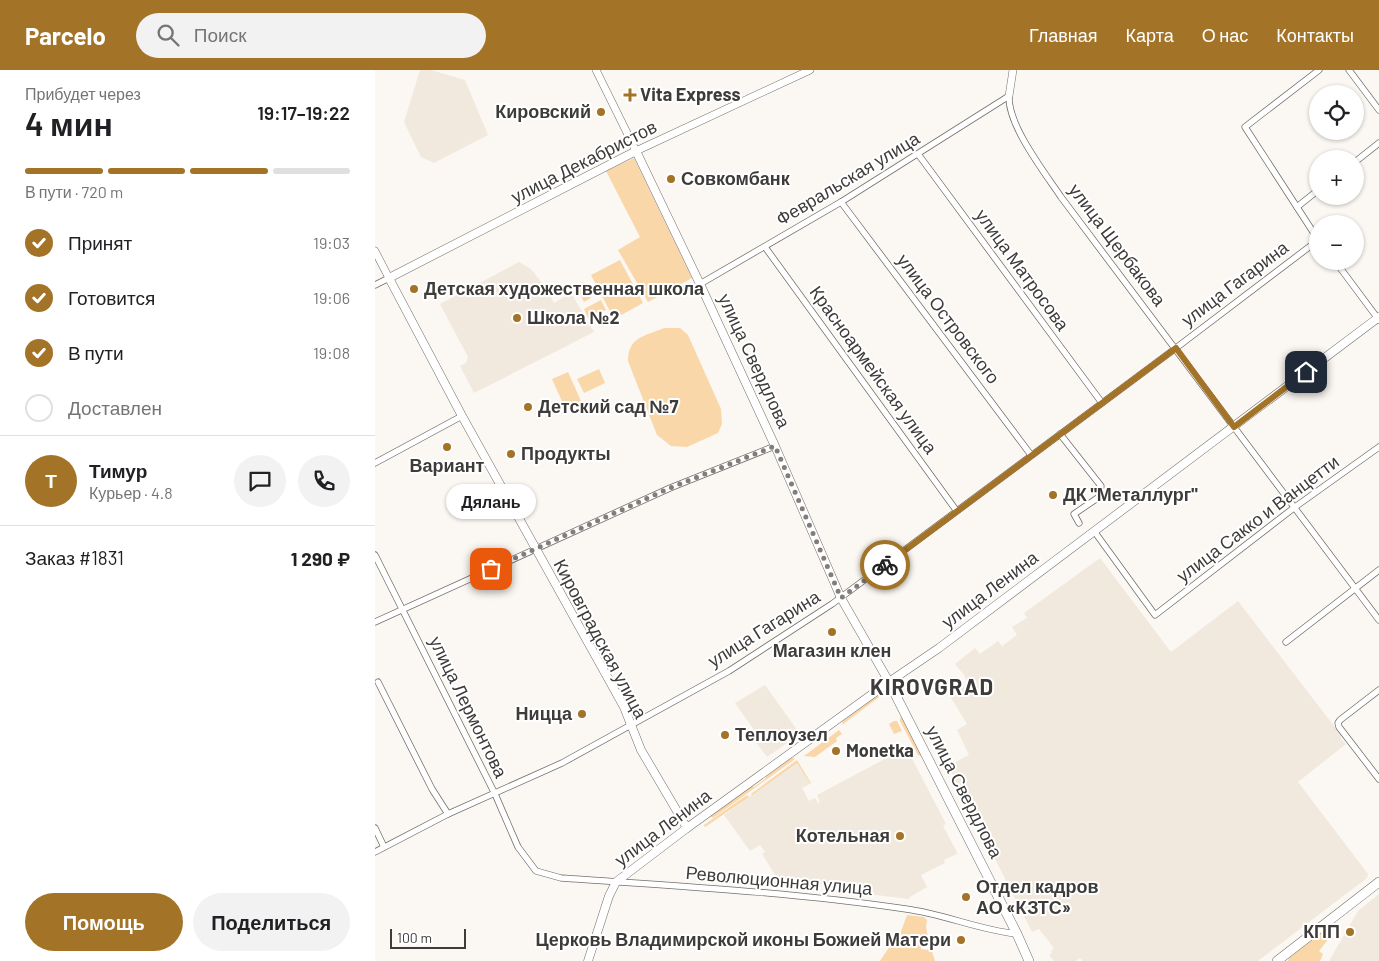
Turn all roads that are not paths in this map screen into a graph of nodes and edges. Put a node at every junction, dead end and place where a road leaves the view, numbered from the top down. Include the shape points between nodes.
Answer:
1 (596, 70) edge
2 (810, 70) edge
3 (1013, 70) edge
4 (1319, 70) edge
5 (1349, 70) edge
6 (1009, 96) junction
7 (1379, 110) edge
8 (1379, 143) edge
9 (636, 151) junction
10 (918, 154) junction
11 (1364, 155) edge
12 (1309, 197) edge
13 (841, 202) junction
14 (1297, 207) junction
15 (1309, 226) edge
16 (1309, 245) edge
17 (765, 247) junction
18 (375, 250) edge
19 (1342, 270) edge
20 (389, 278) junction
21 (700, 284) junction
22 (375, 285) edge
23 (1379, 318) edge
24 (1176, 348) junction
25 (1102, 403) junction
26 (462, 416) junction
27 (1234, 427) junction
28 (1060, 434) junction
29 (775, 446) junction
30 (1379, 446) edge
31 (1031, 455) junction
32 (375, 464) edge
33 (1295, 507) junction
34 (956, 510) junction
35 (1079, 523) dead end
36 (1094, 531) junction
37 (535, 549) junction
38 (375, 554) edge
39 (1379, 570) edge
40 (1356, 588) junction
41 (841, 598) junction
42 (402, 608) junction
43 (1379, 620) edge
44 (375, 622) edge
45 (1286, 642) dead end
46 (378, 682) dead end
47 (889, 682) junction
48 (1379, 690) edge
49 (631, 726) junction
50 (1379, 779) edge
51 (495, 794) junction
52 (448, 814) junction
53 (375, 828) edge
54 (687, 828) junction
55 (384, 847) junction
56 (375, 852) edge
57 (536, 871) joint
58 (616, 882) junction
59 (1379, 882) edge
60 (1017, 934) junction
61 (588, 961) edge
62 (1029, 961) edge
63 (1277, 961) edge

1 - 9 street, улица Свердлова
2 - 9 street, улица Декабристов
3 - 6 street
4 - 14 street via 1245,127
5 - 7 street
6 - 10 street, Февральская улица
6 - 24 street, улица Щербакова via 1013,120 1046,175
8 - 11 street
9 - 20 main road, улица Декабристов
9 - 21 main road, улица Свердлова
10 - 13 street, Февральская улица
10 - 25 street, улица Матросова
12 - 14 street
13 - 17 street, Февральская улица
13 - 31 street, улица Островского
14 - 15 street
16 - 24 street, улица Гагарина
17 - 21 street, Февральская улица
17 - 34 street, Красноармейская улица
18 - 20 street, Кировградская улица
19 - 23 street
20 - 22 street, улица Декабристов
20 - 26 main road, Кировградская улица
21 - 29 main road, улица Свердлова
23 - 27 main road, улица Ленина
24 - 25 street, улица Гагарина
24 - 27 street, улица Щербакова
25 - 28 street, улица Гагарина
26 - 32 street
26 - 37 main road, Кировградская улица
27 - 33 street, улица Щербакова
27 - 36 main road, улица Ленина
28 - 31 street, улица Гагарина
28 - 35 street via 1101,486 1099,497 1073,514
29 - 37 street via 670,488
29 - 41 main road, улица Свердлова
30 - 33 street, улица Сакко и Ванцетти
31 - 34 street, улица Гагарина
33 - 36 street, улица Сакко и Ванцетти via 1155,615
33 - 40 street, улица Щербакова
34 - 41 street, улица Гагарина
36 - 47 main road, улица Ленина
37 - 42 street
37 - 49 main road, Кировградская улица via 624,707
38 - 42 street, улица Лермонтова
39 - 40 street
40 - 43 street, улица Щербакова
40 - 45 street
41 - 47 main road, улица Свердлова
41 - 49 street, улица Гагарина via 729,671
42 - 44 street
42 - 51 street, улица Лермонтова
46 - 52 street
47 - 54 main road, улица Ленина
47 - 60 main road, улица Свердлова
48 - 50 street via 1338,723
49 - 51 street, улица Гагарина
49 - 54 main road, Кировградская улица via 641,750
51 - 52 street, улица Гагарина
51 - 57 street, улица Лермонтова via 518,847
52 - 55 street, улица Гагарина
53 - 55 street
54 - 58 main road, улица Ленина
55 - 56 street, улица Гагарина
57 - 58 street, Революционная улица via 561,878
58 - 60 street, Революционная улица via 870,904
58 - 61 main road
59 - 63 main road
60 - 62 main road, улица Свердлова

